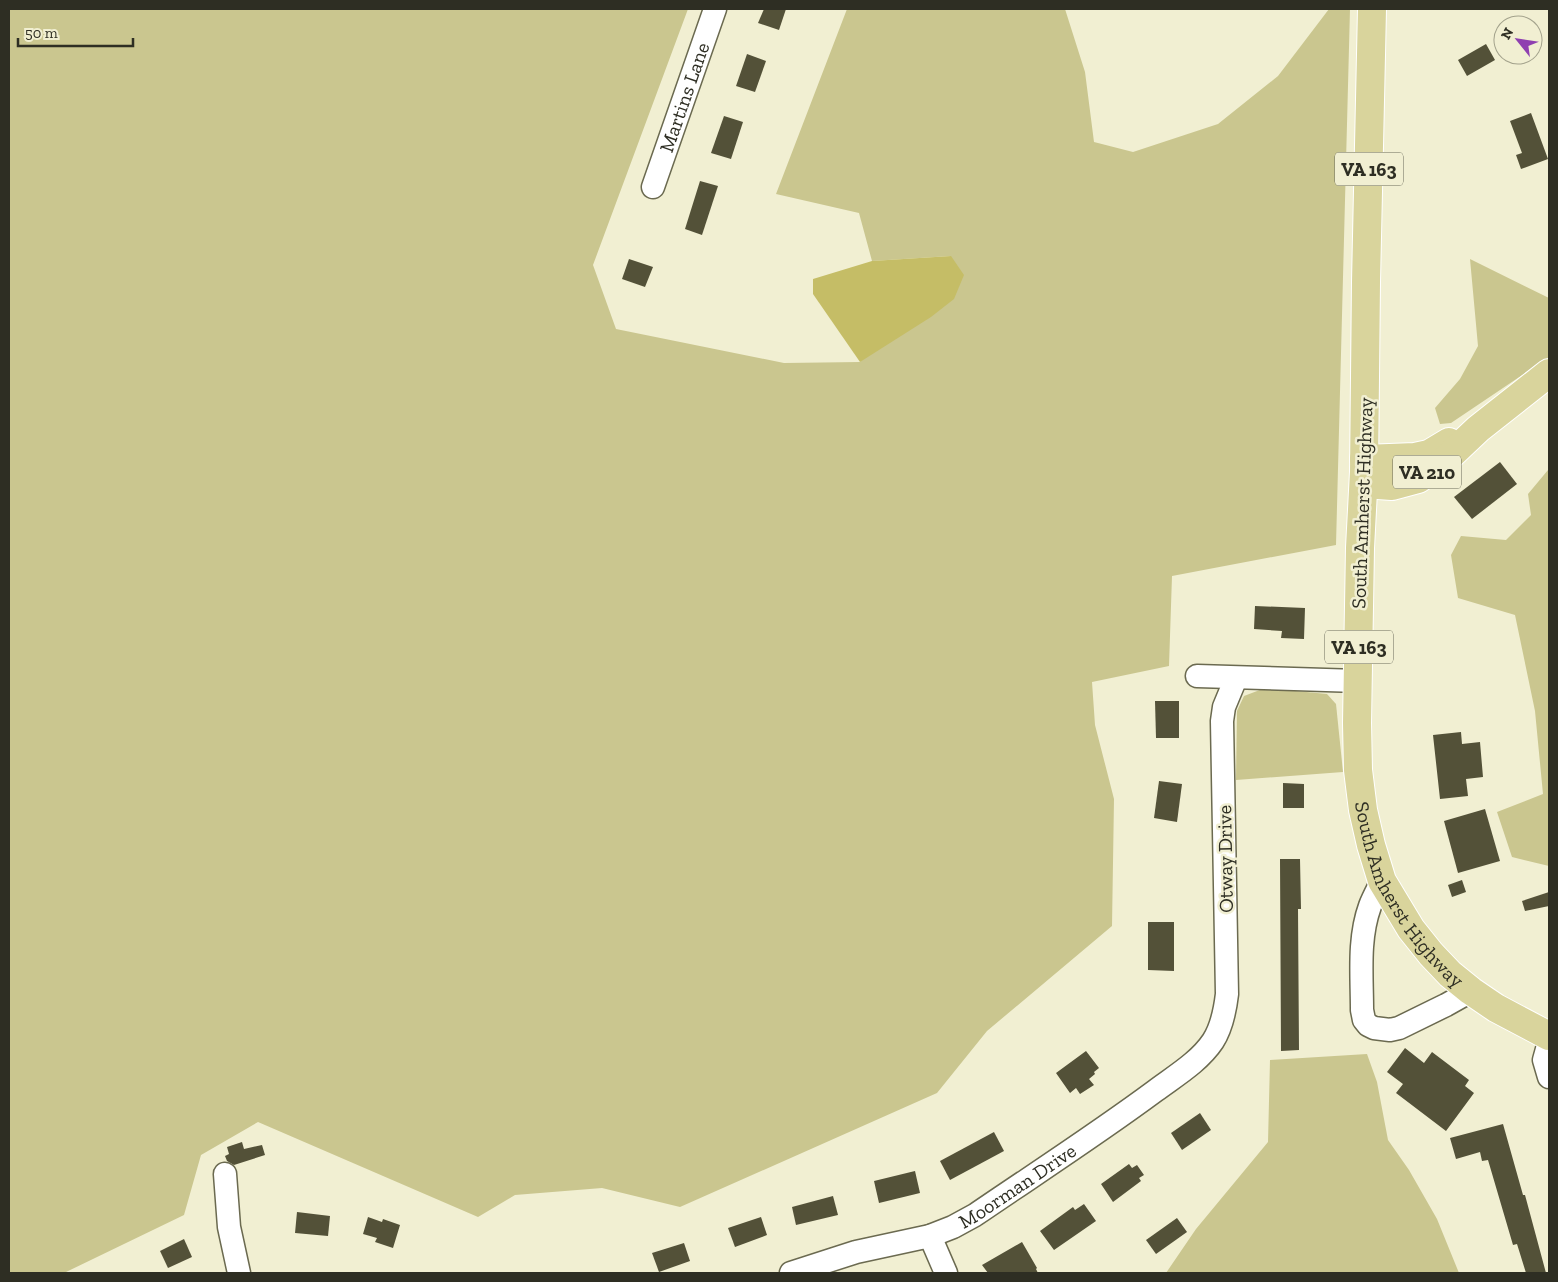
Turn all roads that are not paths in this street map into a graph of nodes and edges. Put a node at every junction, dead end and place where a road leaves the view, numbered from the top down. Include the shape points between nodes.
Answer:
1 (715, 9) edge
2 (1372, 9) edge
3 (654, 187) dead end
4 (1549, 373) edge
5 (1364, 471) junction
6 (1197, 676) dead end
7 (1236, 678) junction
8 (1358, 681) junction
9 (1382, 882) junction
10 (1471, 991) junction
11 (1549, 1036) edge
12 (1213, 1041) joint
13 (1549, 1042) edge
14 (1549, 1077) edge
15 (225, 1174) dead end
16 (930, 1236) junction
17 (239, 1273) edge
18 (791, 1273) edge
19 (946, 1273) edge

1 - 3 street, Martins Lane
2 - 5 main road, South Amherst Highway / VA 163
4 - 5 main road, VA 210 via 1478,429 1442,463 1418,478 1392,486
5 - 8 main road, South Amherst Highway / VA 163
6 - 7 street
7 - 8 street
7 - 12 street, Otway Drive via 1222,721 1227,994 1221,1026
8 - 9 main road, South Amherst Highway / VA 163 via 1358,770 1363,810
9 - 10 main road, South Amherst Highway / VA 163 via 1411,930 1450,974
9 - 10 street via 1366,918 1362,947 1362,1010 1368,1025 1382,1030 1399,1028
10 - 11 main road, South Amherst Highway / VA 163
12 - 16 street, Moorman Drive via 1199,1058 1114,1120 975,1215
13 - 14 street via 1544,1060
15 - 17 street via 229,1226
16 - 18 street, Moorman Drive via 856,1252
16 - 19 street

